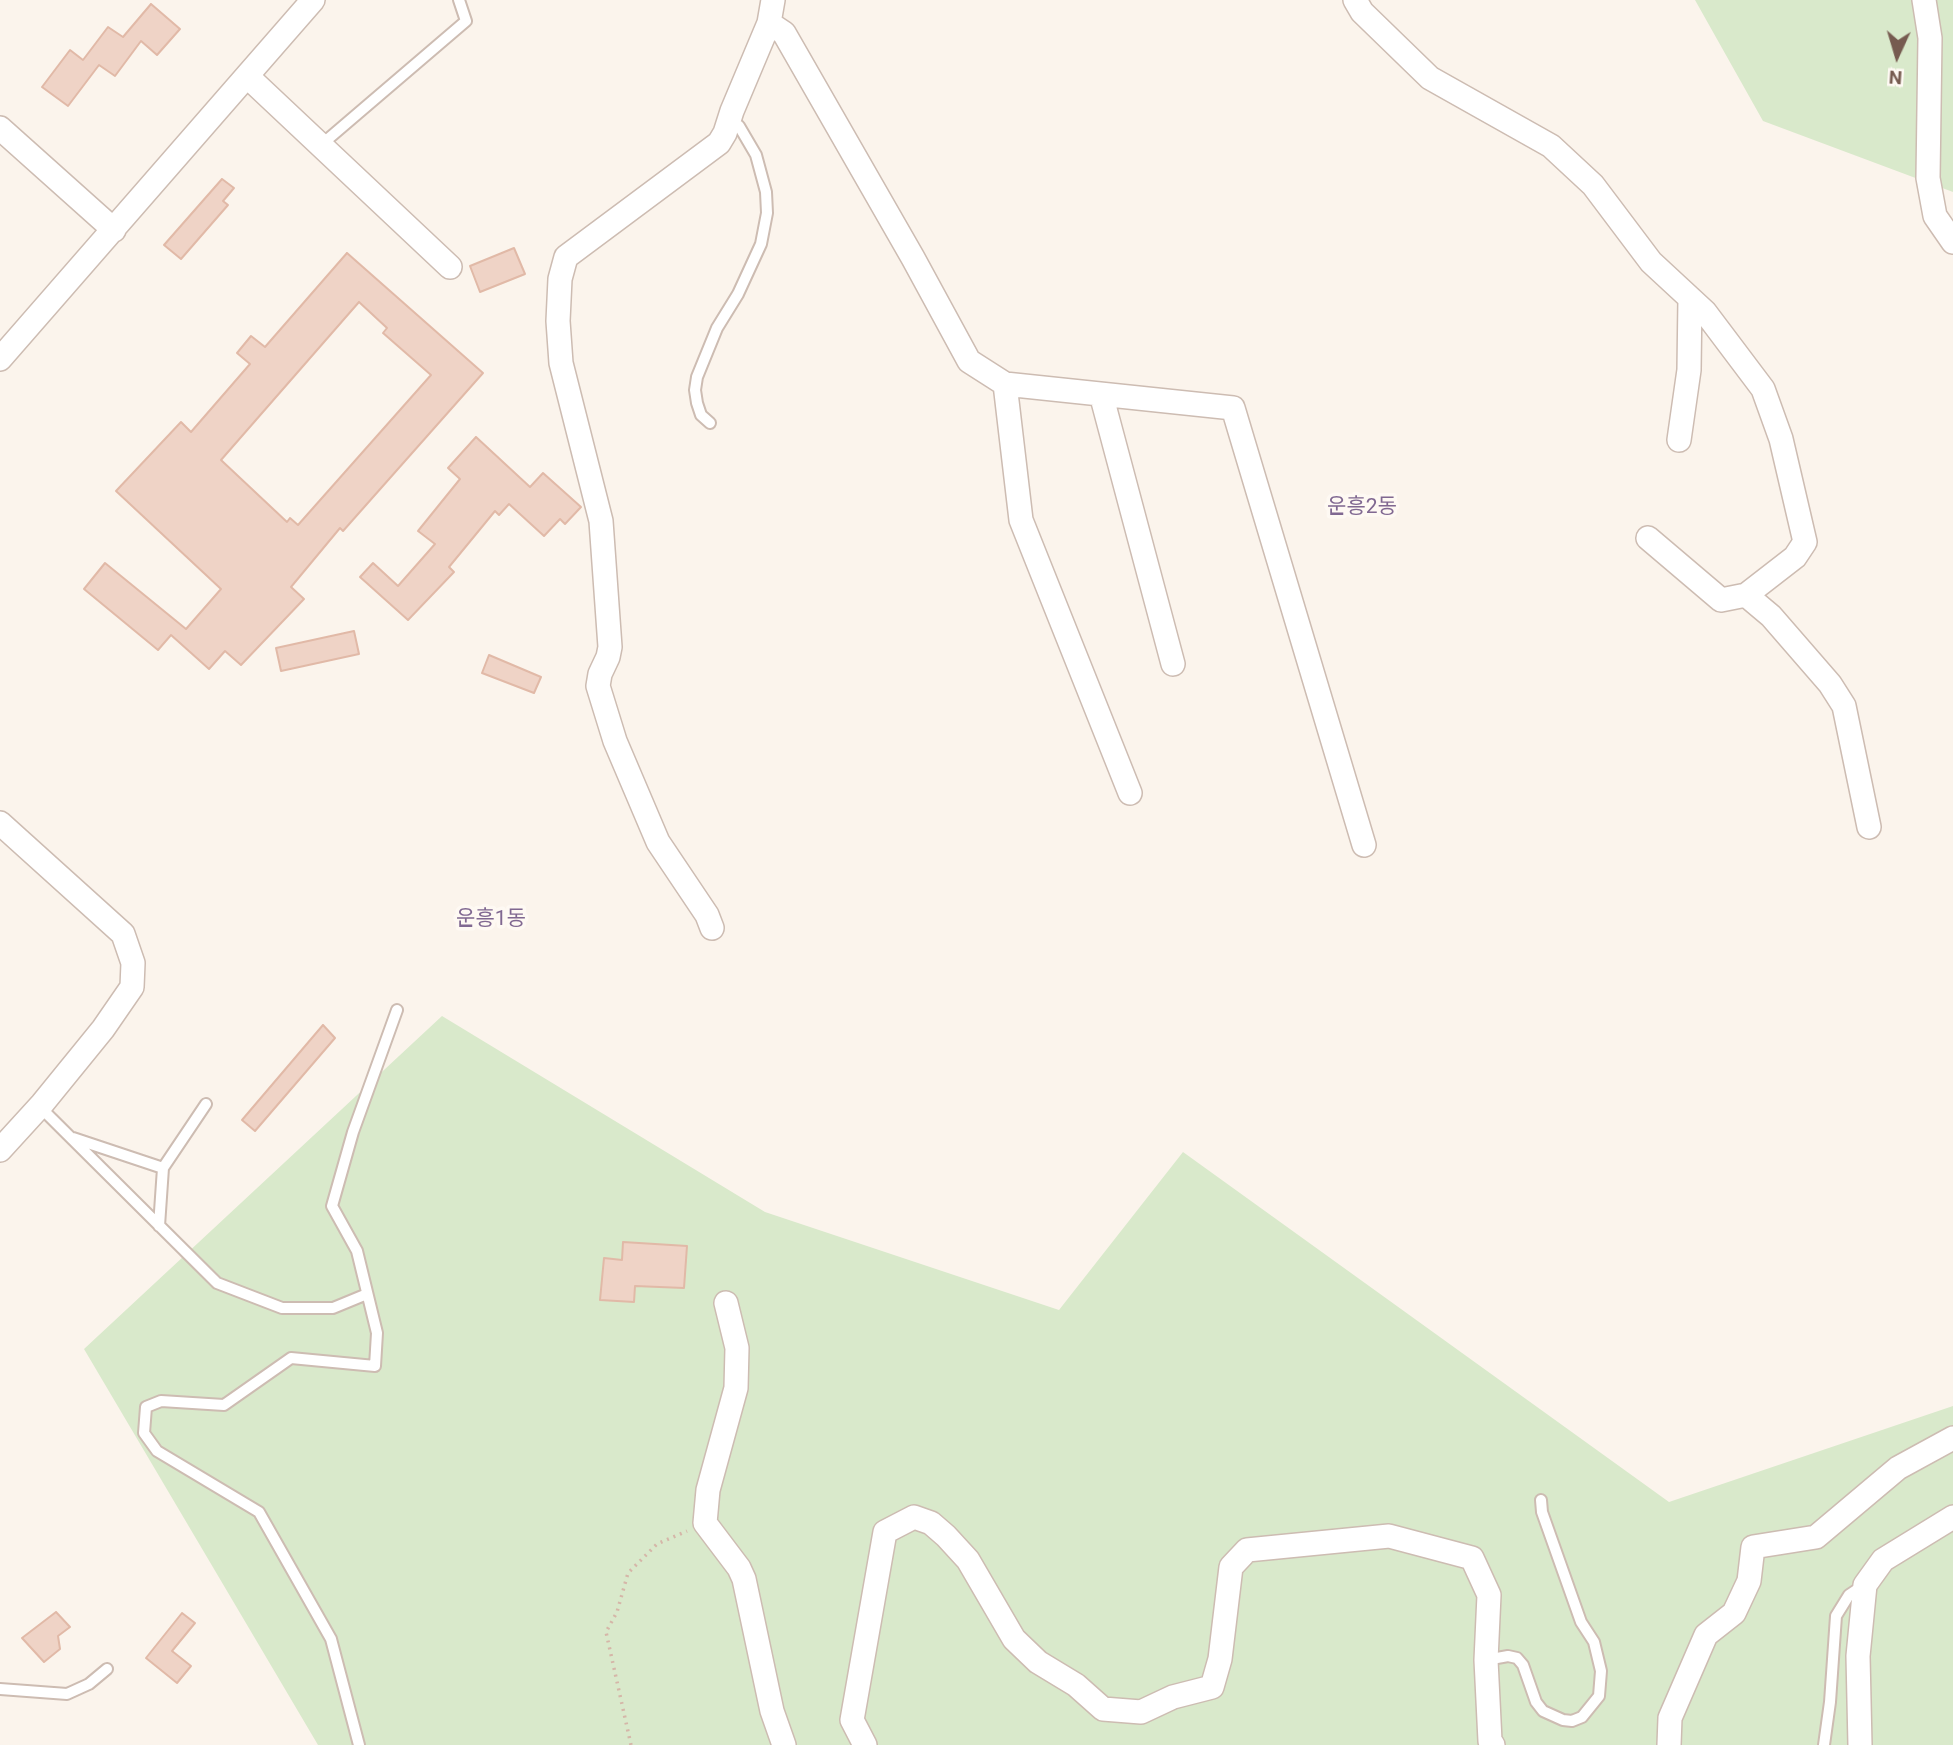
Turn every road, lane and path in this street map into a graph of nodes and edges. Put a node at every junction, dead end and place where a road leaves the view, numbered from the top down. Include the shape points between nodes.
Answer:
1 (313, 0) edge
2 (458, 0) edge
3 (773, 0) edge
4 (1354, 0) edge
5 (1924, 0) edge
6 (769, 23) junction
7 (247, 76) junction
8 (728, 124) junction
9 (0, 128) edge
10 (321, 145) junction
11 (114, 230) junction
12 (1953, 242) edge
13 (450, 267) dead end
14 (1690, 298) junction
15 (0, 359) edge
16 (1005, 384) junction
17 (1101, 394) junction
18 (710, 423) dead end
19 (1679, 440) dead end
20 (1648, 538) dead end
21 (1746, 595) junction
22 (1173, 664) dead end
23 (1130, 793) dead end
24 (0, 823) edge
25 (1869, 827) dead end
26 (1364, 845) dead end
27 (712, 928) dead end
28 (397, 1010) dead end
29 (206, 1104) dead end
30 (40, 1107) junction
31 (70, 1137) junction
32 (0, 1150) edge
33 (163, 1168) junction
34 (159, 1226) junction
35 (367, 1294) junction
36 (726, 1303) dead end
37 (1953, 1438) edge
38 (1541, 1500) dead end
39 (1953, 1517) edge
40 (705, 1523) junction
41 (1865, 1585) junction
42 (1486, 1660) junction
43 (107, 1669) dead end
44 (0, 1689) edge
45 (359, 1745) edge
46 (631, 1745) edge
47 (783, 1745) edge
48 (865, 1745) edge
49 (1493, 1745) edge
50 (1670, 1745) edge
51 (1824, 1745) edge
52 (1860, 1745) edge

1 - 7 street
2 - 10 lane via 466,22
3 - 6 street
4 - 14 street via 1430,78 1551,146 1593,185 1651,262
5 - 12 street via 1930,38 1928,178 1935,216
6 - 8 street
6 - 16 street via 784,33 969,361
7 - 10 street
7 - 11 street
8 - 18 lane via 739,126 756,155 767,214 761,244 697,377 697,403
8 - 27 street via 719,143 566,257 559,279 558,321 563,372 601,521 610,639 598,686 615,741 658,842
9 - 11 street
10 - 13 street
11 - 15 street
14 - 19 street via 1689,370
14 - 21 street via 1763,389 1781,439 1805,542 1796,557
16 - 17 street
16 - 23 street via 1021,520
17 - 22 street
17 - 26 street via 1233,408
20 - 21 street via 1721,600
21 - 25 street via 1771,616 1844,706
24 - 30 street via 123,934 133,963 132,987
28 - 35 lane via 332,1206 357,1251
29 - 33 lane
30 - 31 lane
30 - 32 street
31 - 33 lane
31 - 34 lane
33 - 34 lane
34 - 35 lane via 217,1283 282,1308 333,1308
35 - 45 lane via 377,1333 375,1366 291,1358 223,1405 161,1401 145,1406 144,1433 157,1451 259,1512 331,1639
36 - 40 street via 737,1348 736,1388 708,1490
37 - 50 street via 1898,1468 1816,1537 1753,1547 1749,1581 1734,1613 1706,1635 1670,1718
38 - 42 lane via 1581,1622 1598,1654 1599,1696 1582,1717 1563,1720 1543,1711 1536,1702 1517,1658
39 - 41 street via 1882,1560
40 - 46 path via 657,1544 628,1573 606,1632
40 - 47 street via 744,1578
41 - 51 lane via 1849,1595 1836,1616
41 - 52 street via 1858,1657
42 - 48 street via 1489,1595 1472,1559 1389,1536 1247,1550 1231,1567 1220,1659 1212,1687 1141,1712 1103,1709 1014,1639 968,1560 931,1523 914,1517 885,1532 852,1720
42 - 49 street
43 - 44 lane via 67,1694

